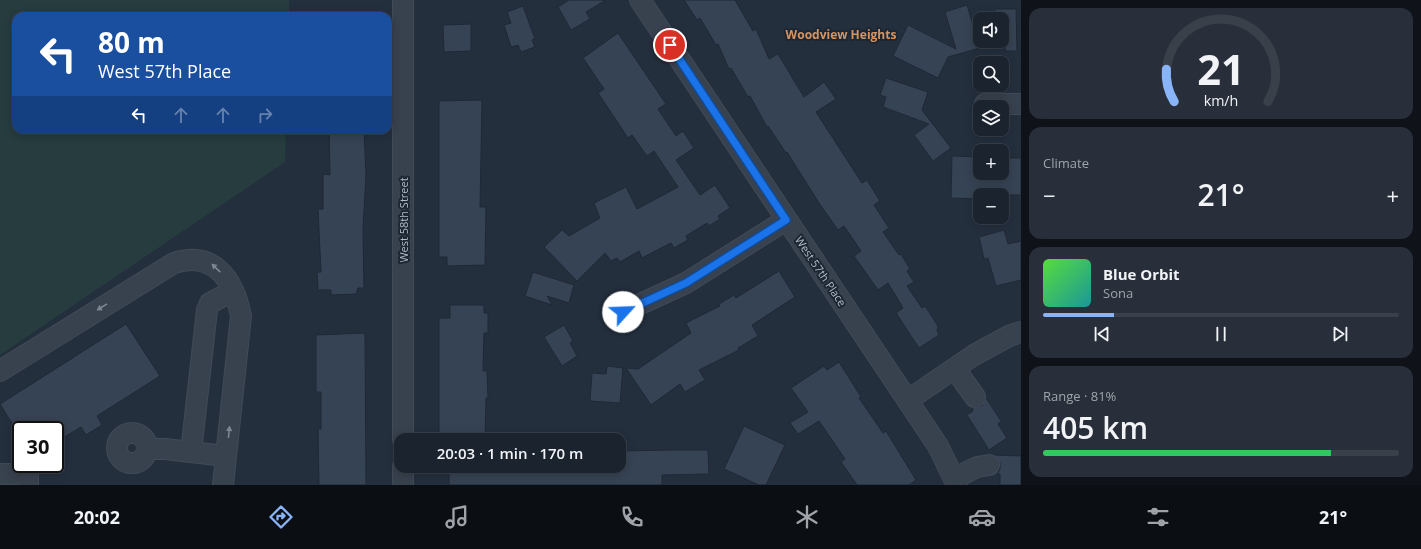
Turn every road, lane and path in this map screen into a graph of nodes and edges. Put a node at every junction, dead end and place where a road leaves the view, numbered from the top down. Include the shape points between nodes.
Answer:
1 (403, 0) edge
2 (640, 0) edge
3 (1009, 104) edge
4 (1021, 104) edge
5 (786, 220) junction
6 (233, 291) junction
7 (623, 312) dead end
8 (1021, 332) edge
9 (955, 369) junction
10 (0, 371) edge
11 (975, 397) dead end
12 (908, 400) junction
13 (403, 433) edge
14 (147, 449) dead end
15 (191, 452) junction
16 (226, 456) junction
17 (989, 466) dead end
18 (402, 473) edge
19 (0, 474) edge
20 (956, 482) edge
21 (28, 485) edge
22 (223, 485) edge
23 (402, 485) edge

1 - 13 street, West 58th Street
2 - 5 street, West 57th Place
3 - 4 street
5 - 7 street via 686,283
5 - 12 street, West 57th Place
6 -> 10 street via 220,271 212,264 196,259 174,263
6 - 15 street via 210,303 207,310
16 -> 6 street via 241,316
8 - 9 street via 974,355
9 - 11 street
9 - 12 street
12 - 20 street, West 57th Place via 938,446
14 - 15 street
15 - 16 street
16 - 22 street
17 - 20 street via 977,467
18 - 23 street
19 - 21 street via 28,474

